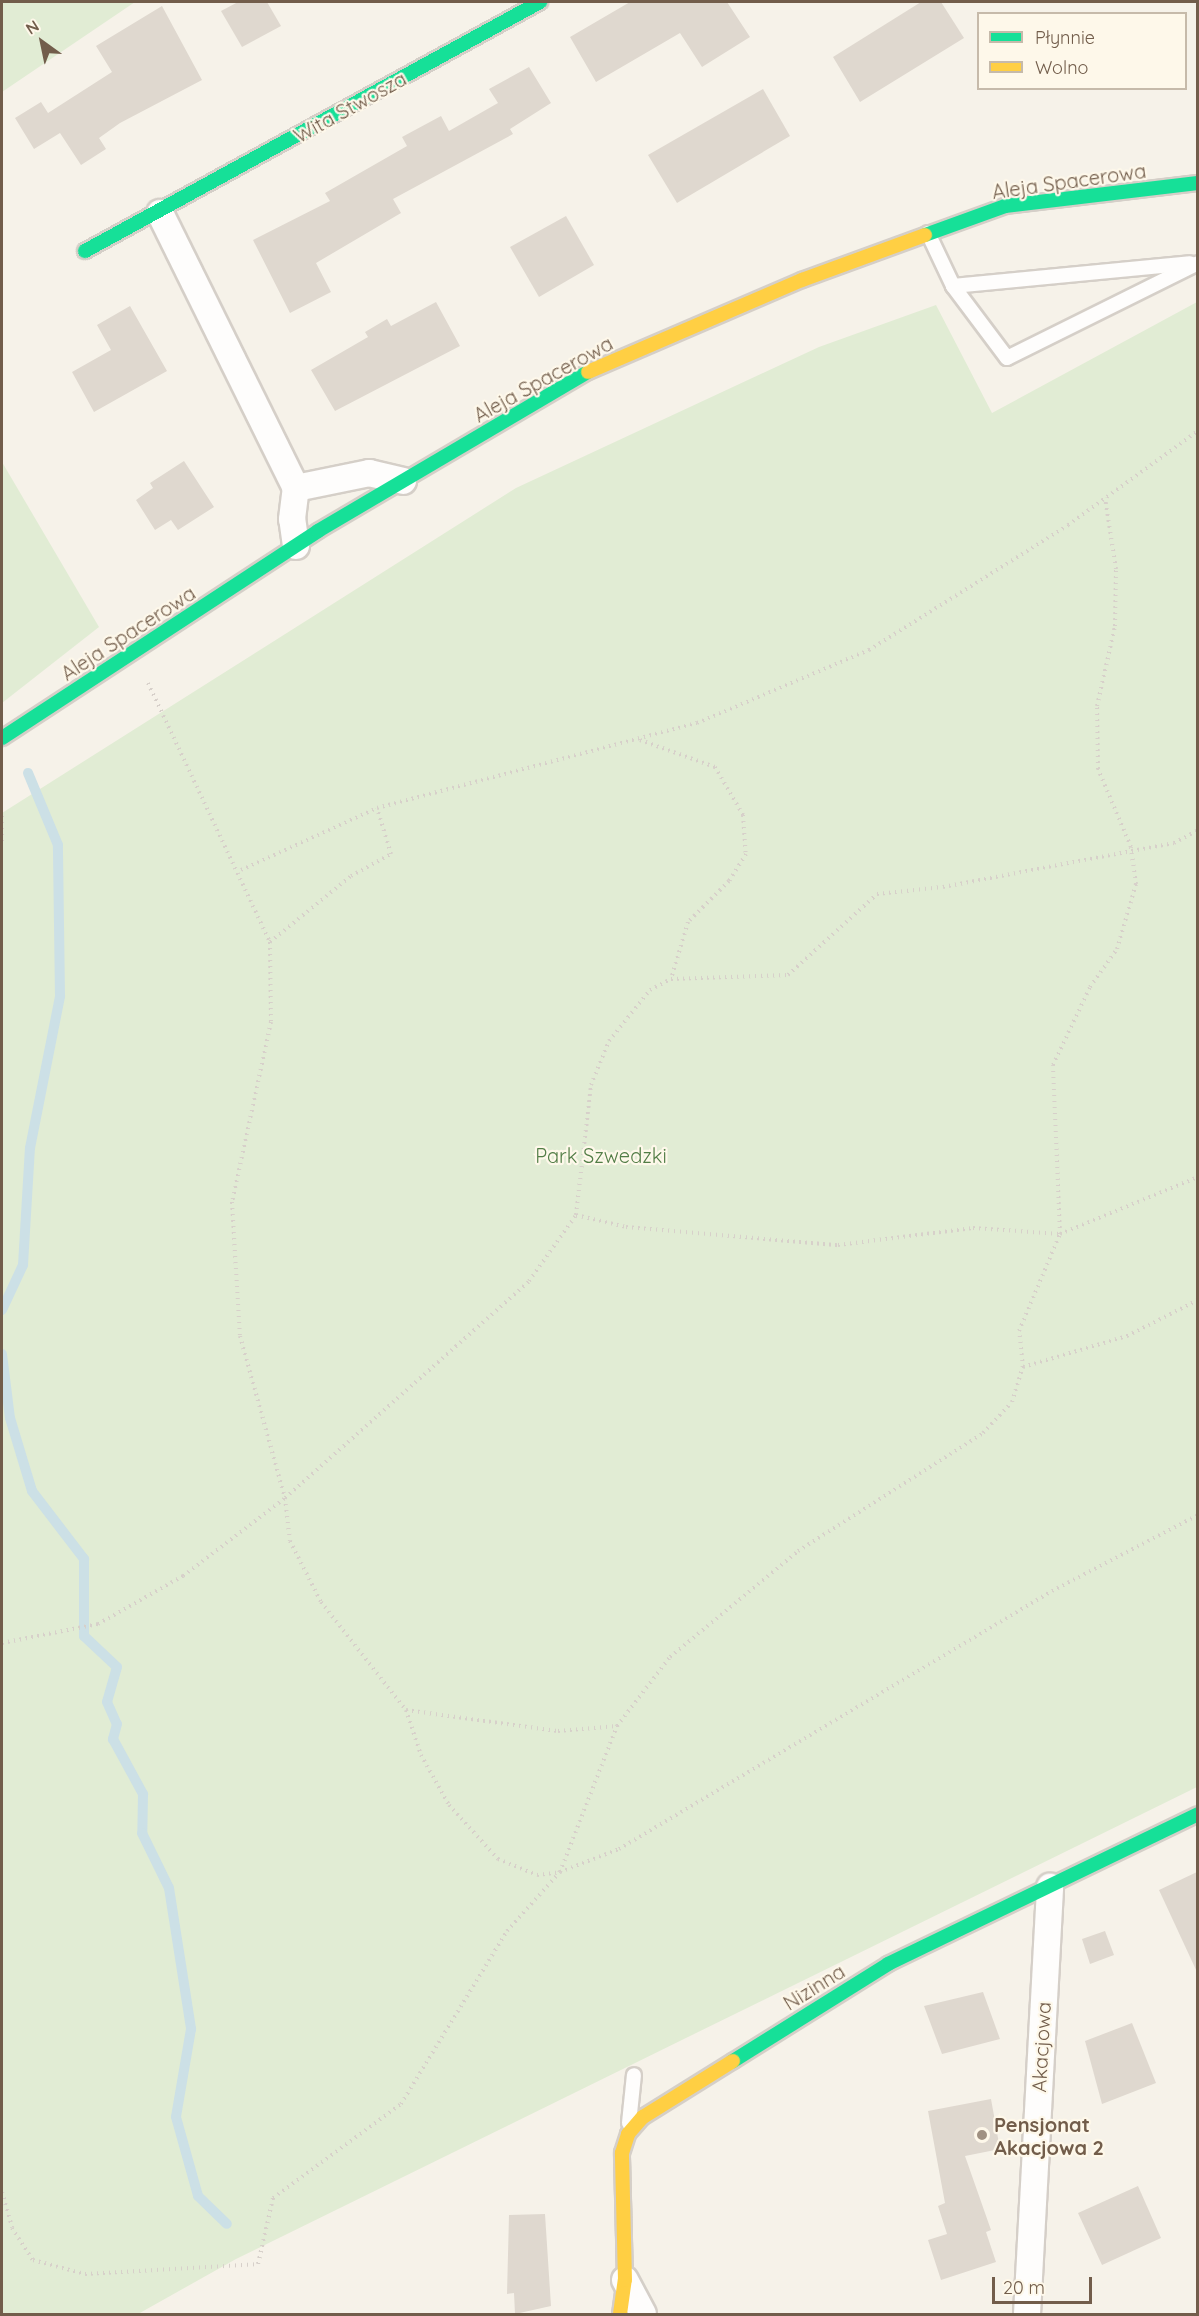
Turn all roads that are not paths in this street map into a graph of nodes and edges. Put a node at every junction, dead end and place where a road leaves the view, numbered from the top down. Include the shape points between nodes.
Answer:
1 (540, 2) edge
2 (1197, 183) edge
3 (160, 213) junction
4 (927, 231) junction
5 (85, 251) dead end
6 (1197, 263) edge
7 (953, 286) junction
8 (403, 481) junction
9 (296, 488) junction
10 (296, 546) junction
11 (2, 738) edge
12 (1197, 1814) edge
13 (1050, 1887) junction
14 (634, 2075) dead end
15 (628, 2134) junction
16 (625, 2280) junction
17 (620, 2314) edge
18 (643, 2314) edge
19 (1027, 2314) edge

1 - 3 street, Wita Stwosza
2 - 4 street, Aleja Spacerowa via 1005,206
3 - 5 street, Wita Stwosza
3 - 9 street
4 - 7 lane
4 - 8 street, Aleja Spacerowa via 592,370
6 - 7 lane
6 - 7 lane via 1007,358
8 - 9 street via 369,473
8 - 10 street, Aleja Spacerowa
9 - 10 street via 292,519
10 - 11 street, Aleja Spacerowa
12 - 13 street, Nizinna
13 - 15 street, Nizinna via 888,1964 643,2117
13 - 19 street, Akacjowa
14 - 15 lane
15 - 16 street via 622,2153
16 - 17 street
16 - 18 street

